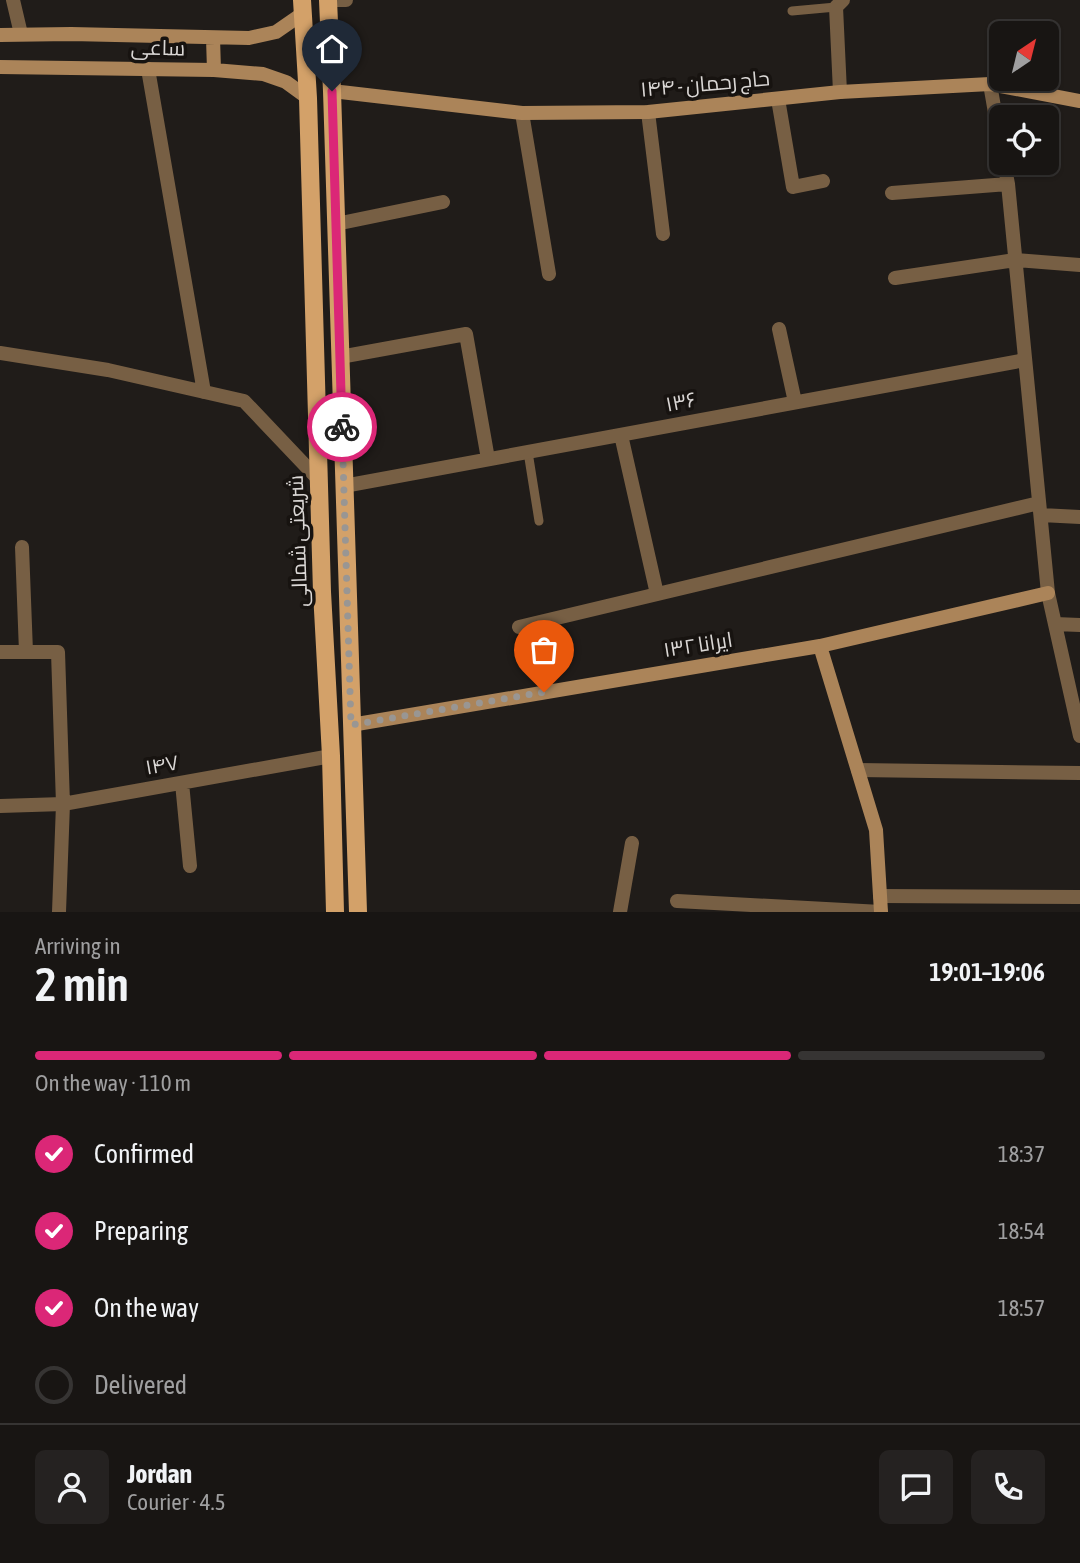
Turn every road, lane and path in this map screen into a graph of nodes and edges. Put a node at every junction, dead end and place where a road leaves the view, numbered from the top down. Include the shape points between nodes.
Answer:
1 (13, 0) edge
2 (328, 0) edge
3 (346, 0) edge
4 (840, 4) edge
5 (302, 7) edge
6 (792, 11) dead end
7 (21, 34) junction
8 (0, 35) edge
9 (213, 37) junction
10 (0, 67) edge
11 (148, 69) junction
12 (214, 70) junction
13 (989, 84) edge
14 (332, 91) junction
15 (1027, 91) edge
16 (840, 92) junction
17 (308, 98) junction
18 (778, 99) junction
19 (1080, 101) edge
20 (648, 112) junction
21 (522, 113) junction
22 (1006, 175) edge
23 (823, 181) dead end
24 (1008, 184) junction
25 (892, 193) dead end
26 (443, 202) dead end
27 (336, 224) junction
28 (663, 234) dead end
29 (1015, 260) junction
30 (1080, 265) edge
31 (549, 274) dead end
32 (895, 278) dead end
33 (779, 330) dead end
34 (0, 353) edge
35 (340, 357) junction
36 (1025, 360) junction
37 (204, 392) junction
38 (795, 402) junction
39 (621, 435) junction
40 (528, 452) junction
41 (488, 460) junction
42 (319, 480) junction
43 (344, 486) junction
44 (1040, 509) junction
45 (1080, 517) edge
46 (540, 521) dead end
47 (22, 547) dead end
48 (1048, 593) junction
49 (657, 594) junction
50 (1055, 624) junction
51 (1080, 625) edge
52 (519, 626) dead end
53 (820, 646) junction
54 (0, 652) edge
55 (26, 652) junction
56 (351, 725) junction
57 (1080, 736) edge
58 (331, 756) junction
59 (858, 770) junction
60 (1080, 773) edge
61 (182, 783) junction
62 (63, 804) junction
63 (0, 806) edge
64 (632, 843) dead end
65 (190, 866) dead end
66 (880, 896) junction
67 (1080, 897) edge
68 (677, 901) dead end
69 (59, 912) edge
70 (335, 912) edge
71 (358, 912) edge
72 (620, 912) edge
73 (881, 912) edge

1 - 7 street
2 - 3 street
2 - 14 main road
4 - 6 lane
4 - 16 street
5 - 9 street, ساعی via 276,32 249,38
5 - 17 main road, شریعتی شمالی
7 - 8 street, ساعی
7 - 9 street, ساعی
9 - 12 street
10 - 11 street, ساعی
11 - 12 street, ساعی
11 - 37 street
12 - 17 street, ساعی via 263,74 286,82
13 - 16 street, حاج رحمان - ۱۴۴
14 - 21 street, حاج رحمان - ۱۴۴
14 - 27 main road
15 - 19 street, حاج رحمان - ۱۴۴
16 - 18 street, حاج رحمان - ۱۴۴
17 - 42 main road, شریعتی شمالی
18 - 20 street, حاج رحمان - ۱۴۴
18 - 23 street via 793,187
20 - 21 street, حاج رحمان - ۱۴۴
20 - 28 street
21 - 31 street
22 - 24 street
24 - 25 street
24 - 29 street
26 - 27 street
27 - 35 main road
29 - 30 street
29 - 32 street
29 - 36 street
33 - 38 street
34 - 37 street via 108,370
35 - 41 street via 466,334
35 - 43 main road
36 - 38 street, ۱۳۶
36 - 44 street
37 - 42 street via 244,401
38 - 39 street, ۱۳۶
39 - 40 street, ۱۳۶
39 - 49 street
40 - 41 street, ۱۳۶
40 - 46 lane
41 - 43 street, ۱۳۶
42 - 58 main road, شریعتی شمالی
43 - 56 main road
44 - 45 street
44 - 48 street
44 - 49 street
47 - 55 street
48 - 50 street
48 - 53 street, ایرانا ۱۳۲
49 - 52 street
50 - 51 street
50 - 57 street
53 - 56 street, ایرانا ۱۳۲
53 - 59 street
54 - 55 street
55 - 62 street via 58,652
56 - 71 main road
58 - 61 street, ۱۴۷
58 - 70 main road, شریعتی شمالی
59 - 60 street
59 - 66 street via 876,830
61 - 62 street, ۱۴۷
61 - 65 street
62 - 63 street, ۱۴۷
62 - 69 street
64 - 72 street
66 - 67 street
66 - 73 street
68 - 73 street

